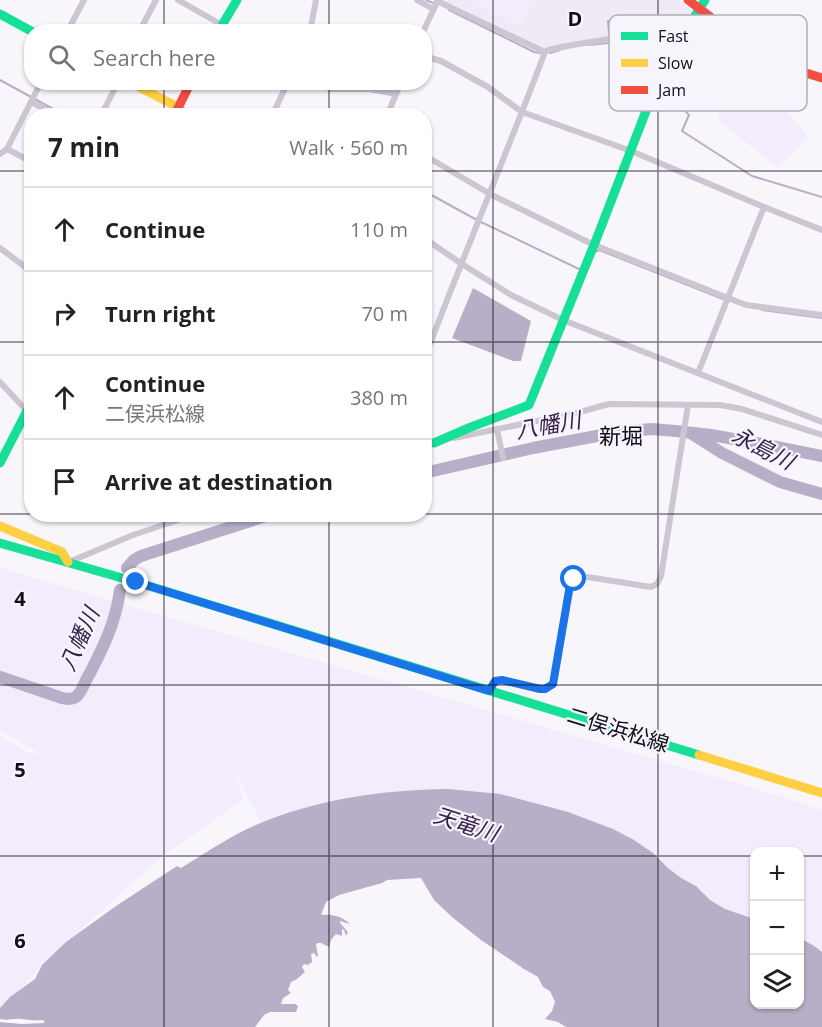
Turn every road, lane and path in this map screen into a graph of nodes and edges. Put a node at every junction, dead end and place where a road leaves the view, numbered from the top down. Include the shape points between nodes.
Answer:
1 (84, 0) edge
2 (156, 0) edge
3 (178, 0) edge
4 (237, 0) edge
5 (316, 0) edge
6 (417, 0) edge
7 (688, 0) edge
8 (705, 0) edge
9 (436, 4) edge
10 (699, 9) junction
11 (0, 14) edge
12 (695, 15) edge
13 (707, 15) edge
14 (72, 24) edge
15 (144, 24) edge
16 (216, 24) edge
17 (224, 24) edge
18 (311, 24) edge
19 (427, 24) edge
20 (24, 27) edge
21 (609, 40) edge
22 (544, 52) junction
23 (432, 58) edge
24 (807, 73) edge
25 (822, 78) edge
26 (37, 90) edge
27 (114, 90) edge
28 (142, 90) edge
29 (186, 90) edge
30 (284, 90) edge
31 (375, 90) edge
32 (398, 90) edge
33 (396, 94) junction
34 (32, 100) junction
35 (28, 108) edge
36 (45, 108) edge
37 (105, 108) edge
38 (171, 108) edge
39 (177, 108) edge
40 (276, 108) edge
41 (390, 108) edge
42 (647, 111) edge
43 (522, 112) junction
44 (24, 116) edge
45 (7, 149) junction
46 (631, 151) junction
47 (0, 154) edge
48 (24, 158) edge
49 (432, 160) edge
50 (490, 194) junction
51 (764, 207) junction
52 (822, 230) edge
53 (432, 243) edge
54 (594, 245) junction
55 (0, 248) edge
56 (462, 264) junction
57 (24, 266) edge
58 (728, 298) junction
59 (822, 315) edge
60 (563, 320) junction
61 (432, 339) edge
62 (698, 373) junction
63 (0, 382) edge
64 (24, 400) edge
65 (688, 405) junction
66 (24, 415) edge
67 (822, 422) edge
68 (497, 429) junction
69 (822, 435) edge
70 (432, 443) edge
71 (432, 443) edge
72 (4, 447) edge
73 (503, 458) dead end
74 (0, 463) edge
75 (172, 522) edge
76 (0, 526) edge
77 (0, 543) edge
78 (68, 562) junction
79 (489, 691) junction
80 (822, 793) edge

1 - 14 street
2 - 15 street
3 - 16 street
4 - 17 main road
5 - 18 street
6 - 9 street
7 - 10 main road
8 - 10 main road
9 - 19 street
9 - 22 street
10 - 12 main road
10 - 13 main road
11 - 20 main road
21 - 22 street
22 - 43 street
23 - 43 street via 488,87
24 - 25 main road
26 - 34 street
27 - 37 street
28 - 38 main road
29 - 39 main road
30 - 40 street
31 - 33 street
32 - 33 street
33 - 41 street
34 - 35 street
34 - 36 street
42 - 46 main road
43 - 46 street
43 - 50 street
44 - 45 street
45 - 47 street
45 - 48 street
46 - 51 street
46 - 54 main road
49 - 50 street
50 - 54 street
50 - 56 street
51 - 52 street
51 - 58 street
53 - 56 street
54 - 58 street
54 - 60 main road
55 - 57 street
56 - 60 street
56 - 61 street
58 - 59 street via 753,306
58 - 62 street
60 - 62 street
60 - 70 main road via 529,405
62 - 67 street
63 - 64 street
65 - 68 street via 609,404
65 - 69 street via 742,409
65 - 79 street via 657,584 581,576 574,579 553,684 540,689 502,680 495,681
66 - 72 main road
68 - 71 street
68 - 73 street
72 - 74 main road
75 - 78 street
76 - 78 main road via 62,552
77 - 78 main road, 二俣浜松線
78 - 79 main road, 二俣浜松線
79 - 80 main road, 二俣浜松線

